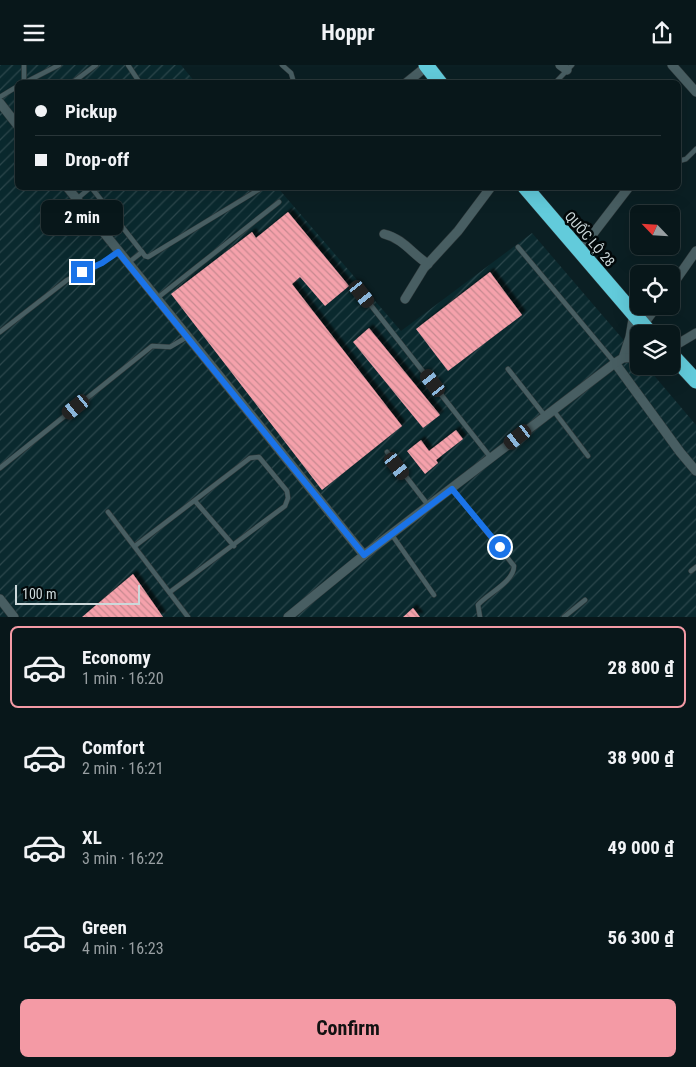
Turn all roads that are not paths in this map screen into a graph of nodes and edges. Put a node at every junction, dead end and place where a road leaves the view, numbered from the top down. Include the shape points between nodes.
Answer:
1 (24, 65) edge
2 (59, 65) edge
3 (96, 65) edge
4 (128, 65) edge
5 (282, 65) edge
6 (672, 65) edge
7 (426, 66) edge
8 (567, 67) edge
9 (24, 80) edge
10 (30, 80) edge
11 (76, 80) edge
12 (138, 80) edge
13 (293, 80) edge
14 (410, 80) edge
15 (438, 80) edge
16 (557, 80) edge
17 (692, 81) edge
18 (15, 88) edge
19 (696, 92) edge
20 (0, 97) edge
21 (0, 103) edge
22 (15, 122) edge
23 (696, 149) edge
24 (681, 160) edge
25 (69, 190) edge
26 (88, 190) edge
27 (94, 190) edge
28 (258, 190) edge
29 (489, 190) edge
30 (527, 190) edge
31 (627, 190) edge
32 (76, 200) junction
33 (279, 201) dead end
34 (121, 225) junction
35 (384, 234) dead end
36 (106, 237) junction
37 (518, 247) dead end
38 (696, 251) edge
39 (118, 252) junction
40 (579, 252) junction
41 (142, 253) junction
42 (127, 264) junction
43 (428, 264) junction
44 (680, 274) edge
45 (362, 294) dead end
46 (156, 299) junction
47 (405, 299) dead end
48 (643, 324) edge
49 (0, 331) edge
50 (696, 333) edge
51 (187, 337) junction
52 (680, 347) edge
53 (630, 359) edge
54 (619, 361) junction
55 (680, 363) edge
56 (508, 369) dead end
57 (696, 381) edge
58 (549, 413) junction
59 (387, 452) dead end
60 (588, 455) dead end
61 (491, 458) junction
62 (0, 468) edge
63 (696, 471) edge
64 (452, 489) junction
65 (195, 501) junction
66 (429, 506) junction
67 (108, 512) dead end
68 (392, 535) junction
69 (135, 546) junction
70 (234, 546) junction
71 (364, 555) junction
72 (696, 567) edge
73 (691, 571) dead end
74 (170, 592) junction
75 (434, 595) dead end
76 (0, 599) edge
77 (585, 600) dead end
78 (14, 617) edge
79 (188, 617) edge
80 (288, 617) edge
81 (480, 617) edge
82 (564, 617) edge

1 - 9 lane
2 - 10 lane
3 - 11 lane
4 - 12 lane
5 - 13 lane
6 - 17 street
7 - 14 street
7 - 15 highway
8 - 16 lane
17 - 19 street
18 - 20 lane
21 - 22 street
23 - 24 lane
25 - 32 street
26 - 32 lane
27 - 34 lane
28 - 41 lane via 150,257
29 - 43 street
30 - 40 highway, QUỐC LỘ 28
31 - 40 street
32 - 36 street
33 - 46 lane
34 - 36 lane
34 - 41 lane
35 - 43 street via 404,242
36 - 39 street
37 - 54 lane
38 - 44 street
39 - 42 street
39 - 49 lane via 68,279
40 - 48 highway, QUỐC LỘ 28
41 - 42 lane
42 - 46 street
43 - 47 street
45 - 61 lane
46 - 51 street
48 - 54 street via 630,337
50 - 52 street
51 - 62 lane via 170,347 152,346
51 - 71 street
53 - 54 street
54 - 58 street
54 - 63 street
55 - 57 highway
56 - 58 lane
58 - 60 lane
58 - 61 street
59 - 66 lane
61 - 64 street
64 - 66 street
64 - 81 lane via 514,566 506,581 478,605
65 - 69 lane
65 - 70 lane
65 - 70 lane via 250,458 259,457 287,491 288,502
66 - 68 street
67 - 69 lane
68 - 71 street
68 - 75 lane
69 - 74 lane
70 - 74 lane
71 - 80 street
72 - 73 lane
74 - 79 lane
76 - 78 street
77 - 82 lane

